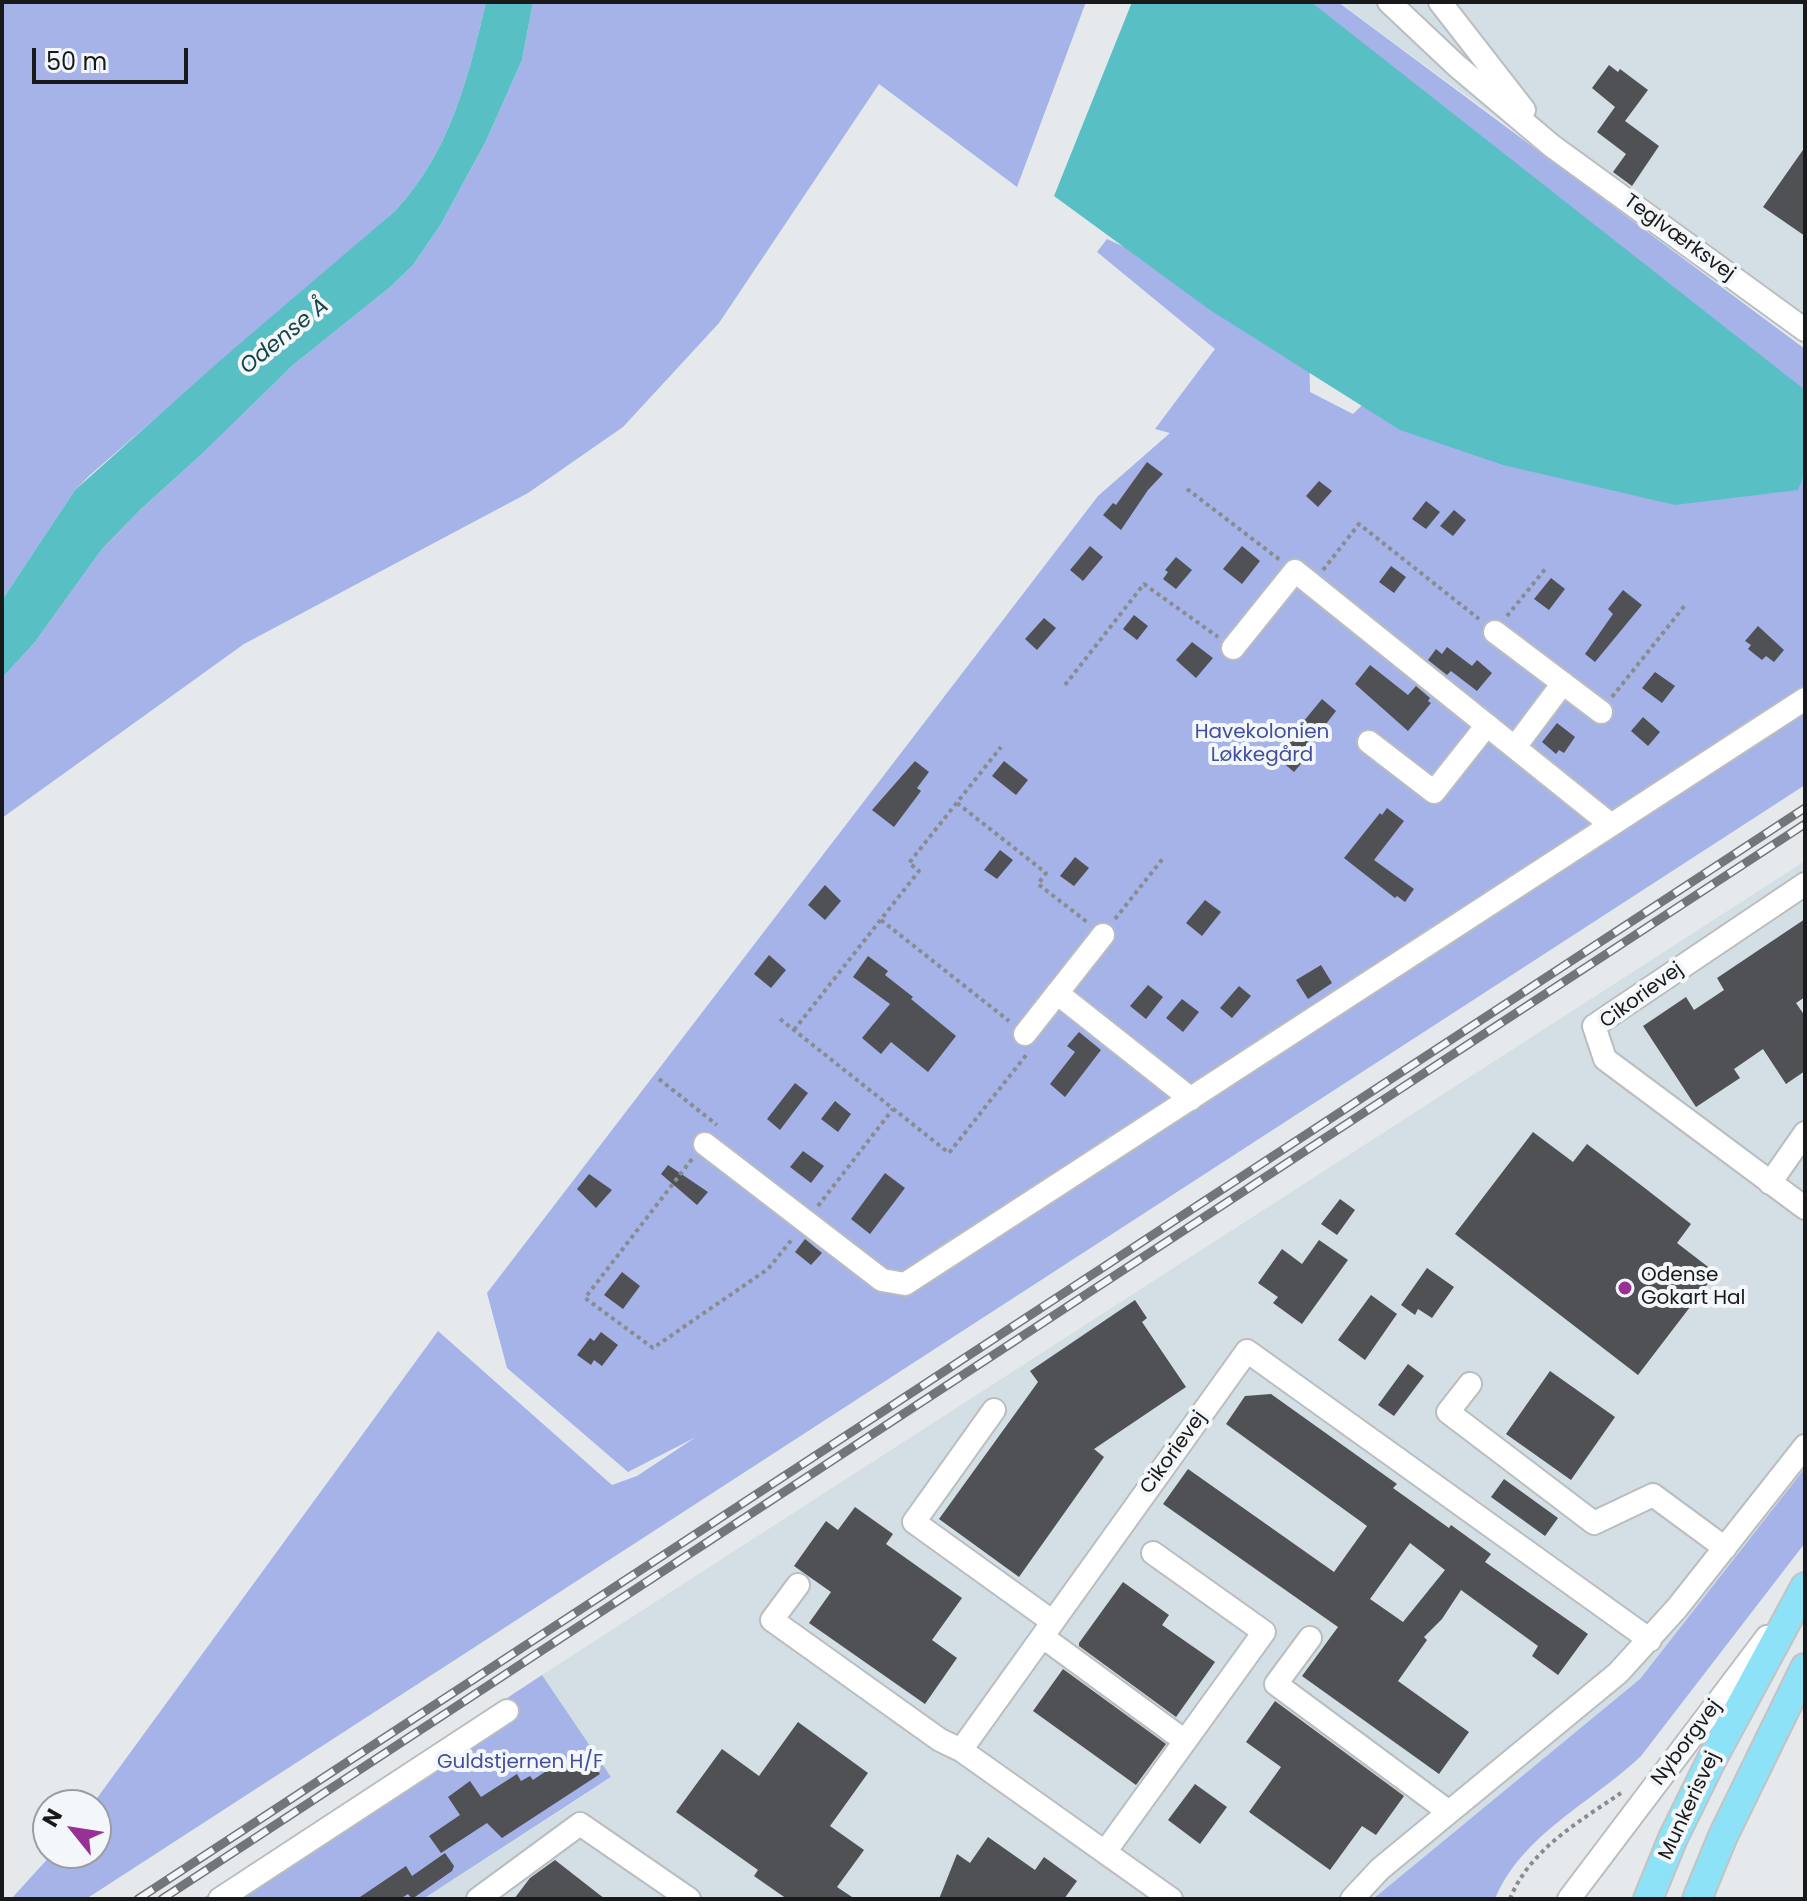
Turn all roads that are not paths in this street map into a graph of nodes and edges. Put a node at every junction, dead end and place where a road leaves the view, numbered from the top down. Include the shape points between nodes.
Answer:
1 (1389, 2) edge
2 (1440, 2) edge
3 (1552, 146) junction
4 (1805, 330) edge
5 (1495, 632) road end
6 (1233, 648) road end
7 (1563, 683) junction
8 (1805, 699) edge
9 (1601, 712) road end
10 (1487, 725) junction
11 (1369, 742) dead end
12 (1515, 747) junction
13 (1610, 824) junction
14 (1805, 884) edge
15 (1103, 935) road end
16 (1057, 993) junction
17 (1025, 1034) road end
18 (1191, 1099) junction
19 (1805, 1133) edge
20 (705, 1144) road end
21 (1770, 1183) junction
22 (1805, 1208) edge
23 (1470, 1384) dead end
24 (994, 1410) dead end
25 (1805, 1446) edge
26 (1725, 1548) junction
27 (1153, 1553) dead end
28 (798, 1585) dead end
29 (1804, 1588) edge
30 (1048, 1629) junction
31 (1310, 1638) dead end
32 (1650, 1640) junction
33 (1805, 1668) edge
34 (507, 1711) dead end
35 (1185, 1741) junction
36 (961, 1750) junction
37 (1449, 1812) junction
38 (1105, 1852) junction
39 (220, 1899) edge
40 (478, 1899) edge
41 (689, 1899) edge
42 (1171, 1899) edge
43 (1352, 1899) edge
44 (1569, 1899) edge
45 (1648, 1899) edge
46 (1697, 1899) edge

1 - 3 street, Teglværksvej
2 - 3 street, Teglværksvej
3 - 4 street, Teglværksvej
5 - 7 street
6 - 10 street via 1303,578
7 - 9 street
7 - 12 street
8 - 13 street
10 - 11 street via 1434,792
10 - 12 street
12 - 13 street
13 - 18 street
14 - 21 street, Cikorievej via 1594,1026 1605,1059
15 - 16 street
16 - 17 street
16 - 18 street
18 - 20 street via 905,1284 882,1280
19 - 21 street
21 - 22 street, Cikorievej
23 - 26 street via 1448,1412 1594,1523 1653,1495
24 - 30 street via 914,1522
25 - 26 street
26 - 32 street
27 - 35 street via 1264,1632
28 - 36 street via 772,1620
29 - 44 street, Nyborgvej
29 - 45 main road, Munkerisvej via 1712,1759
30 - 32 street, Cikorievej via 1247,1351
30 - 35 street
30 - 36 street, Cikorievej
31 - 37 street via 1276,1684
32 - 37 street via 1618,1673
33 - 46 main road
34 - 39 street
35 - 38 street
36 - 38 street
37 - 43 street
38 - 42 street
40 - 41 street via 580,1824

